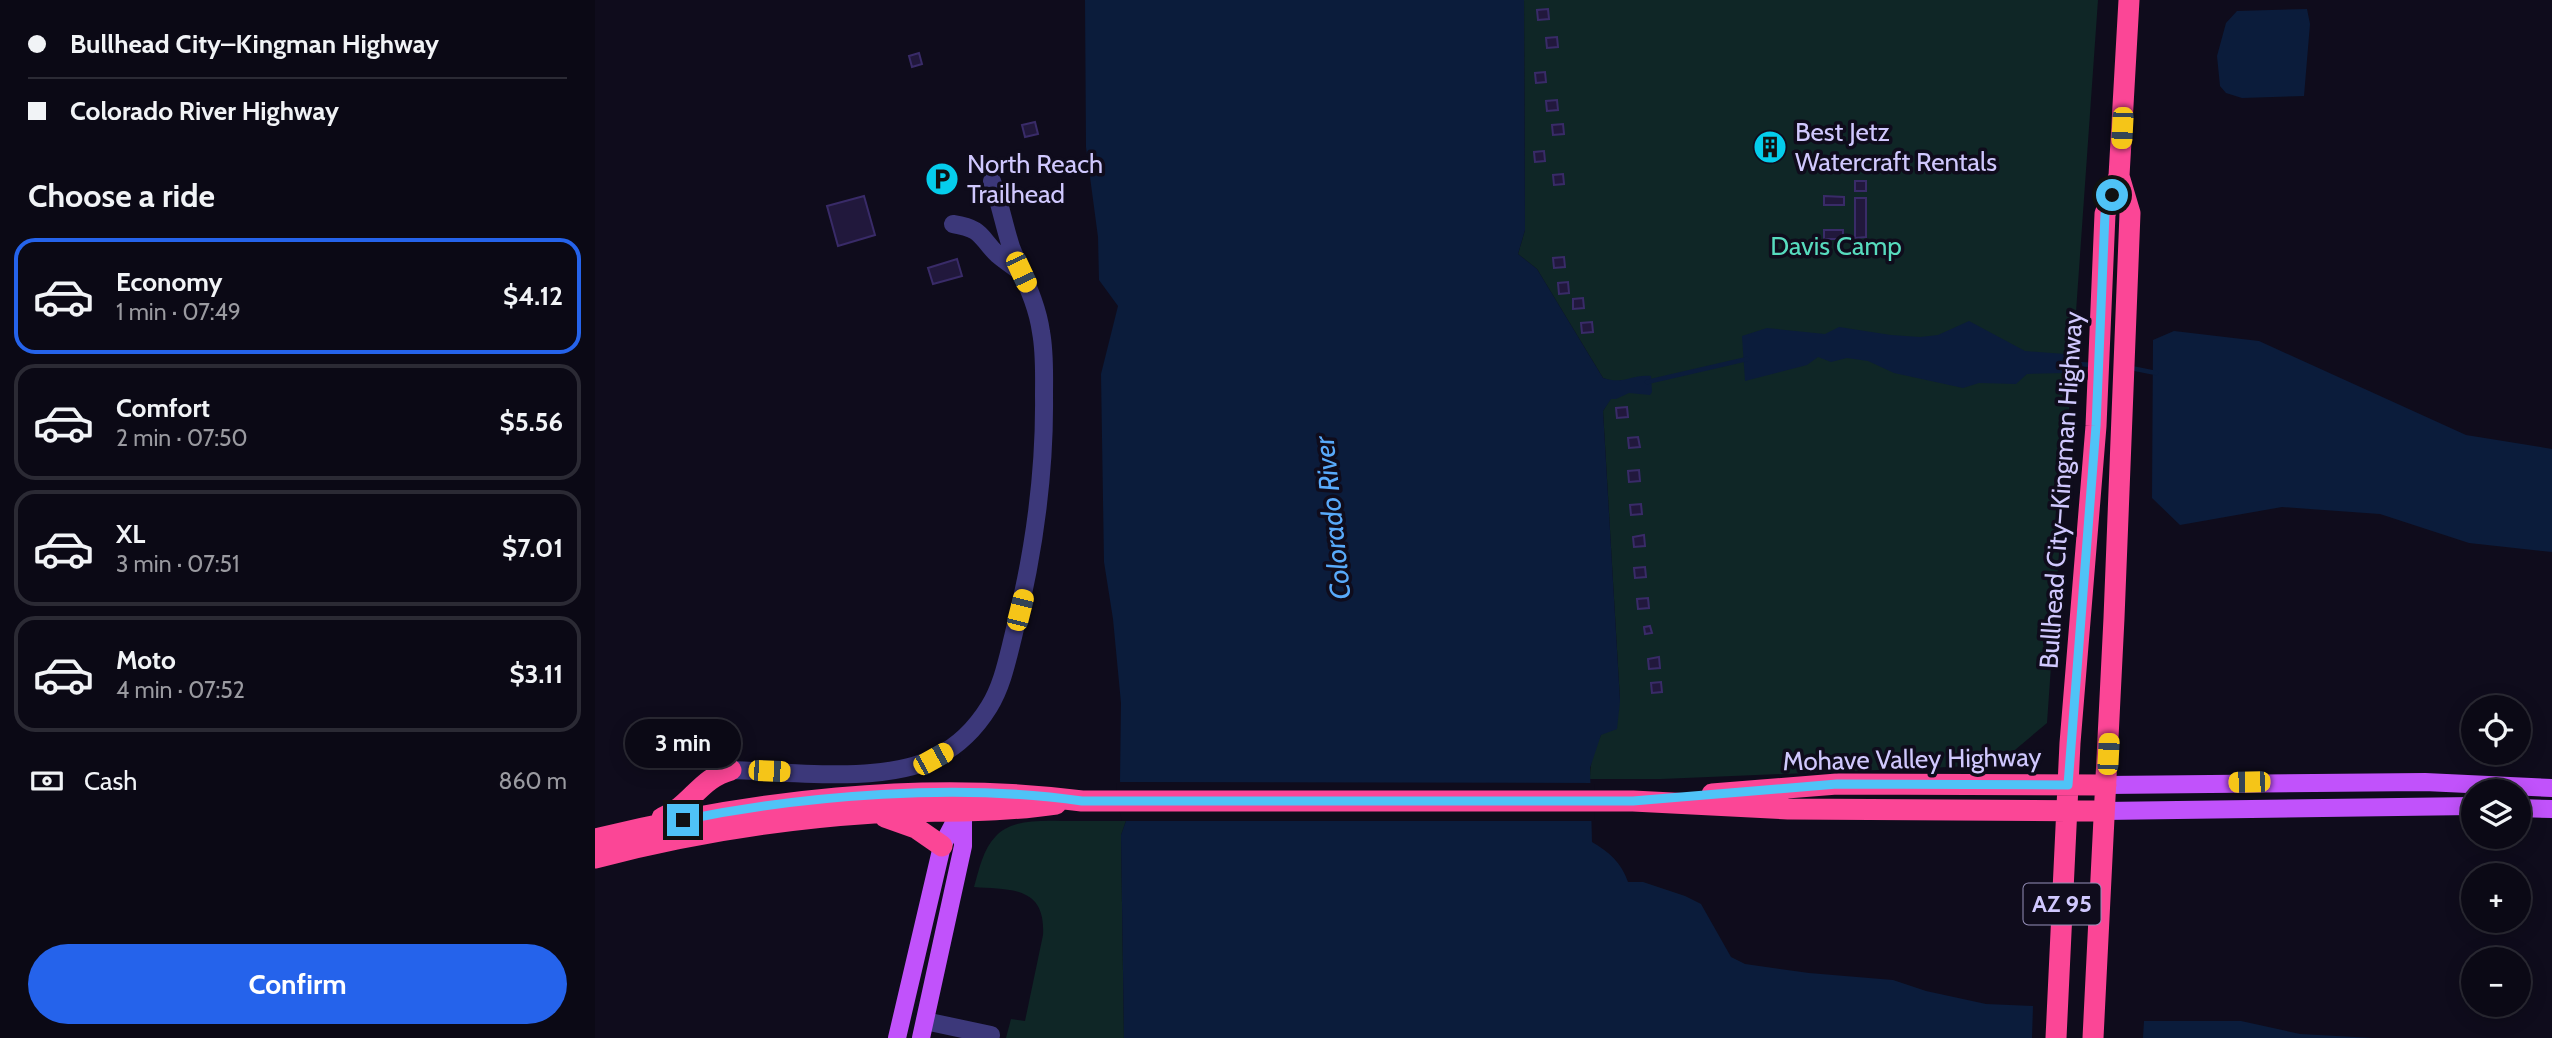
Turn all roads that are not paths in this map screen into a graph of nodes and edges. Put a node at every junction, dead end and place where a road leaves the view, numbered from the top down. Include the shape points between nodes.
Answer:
1 (2129, 0) edge
2 (2119, 176) junction
3 (992, 181) dead end
4 (954, 224) dead end
5 (1021, 272) junction
6 (731, 770) junction
7 (2068, 785) junction
8 (2106, 785) junction
9 (2552, 788) edge
10 (1633, 801) junction
11 (962, 802) junction
12 (2461, 806) edge
13 (2531, 808) edge
14 (2552, 809) edge
15 (731, 810) junction
16 (2067, 811) junction
17 (2104, 811) junction
18 (873, 813) junction
19 (634, 829) junction
20 (595, 839) edge
21 (942, 846) junction
22 (595, 858) edge
23 (923, 1029) edge
24 (991, 1035) dead end
25 (897, 1038) edge
26 (2056, 1038) edge
27 (2093, 1038) edge

1 - 2 highway, Bullhead City–Kingman Highway
2 - 7 highway, Bullhead City–Kingman Highway via 2105,214 2096,426
2 - 8 highway, Bullhead City–Kingman Highway via 2130,213
3 - 5 street
4 - 5 street via 980,232 996,253
5 - 6 street via 1036,310 1044,350 1043,441 1026,583 1003,677 990,706 971,731 947,751 903,770
6 - 15 highway via 717,792 719,802
6 - 19 highway via 705,783 679,810
7 - 8 highway, Mohave Valley Highway
7 - 10 highway, Mohave Valley Highway via 1837,784
7 - 16 highway, Bullhead City–Kingman Highway
8 - 9 main road via 2425,782
8 - 17 highway, AZ 95
10 - 11 highway, Mohave Valley Highway via 1082,801 1025,793
10 - 16 highway, Mohave Valley Highway via 1788,809
11 - 15 highway via 865,797
11 - 18 highway
11 - 21 main road
11 - 23 main road via 963,846
12 - 17 main road
13 - 14 main road
15 - 19 highway
16 - 17 highway, Mohave Valley Highway
16 - 26 highway, AZ 95
17 - 27 highway, AZ 95
18 - 21 highway via 916,828
18 - 22 highway via 746,826
19 - 20 highway
21 - 25 main road
23 - 24 street

